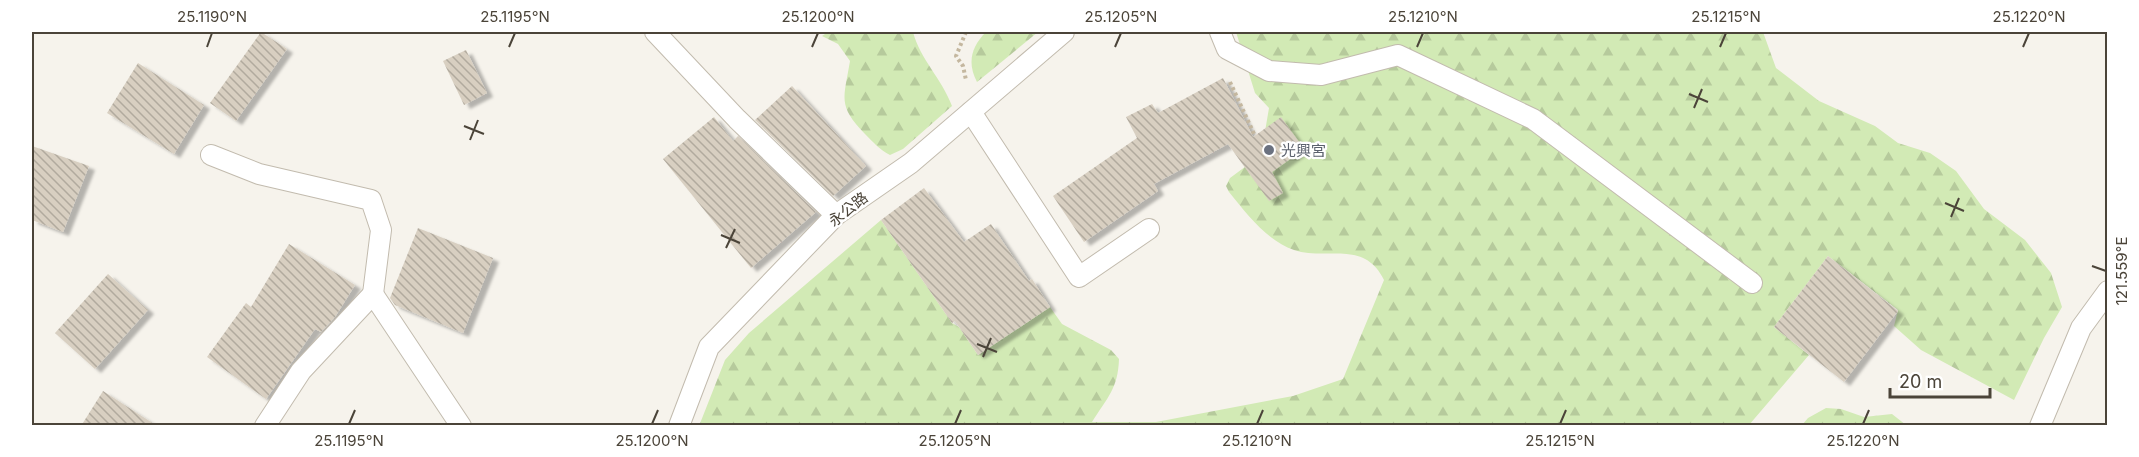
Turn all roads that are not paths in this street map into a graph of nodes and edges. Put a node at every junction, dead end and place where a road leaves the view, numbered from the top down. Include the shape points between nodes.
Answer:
1 (655, 32) edge
2 (1064, 32) edge
3 (1223, 40) edge
4 (971, 111) junction
5 (211, 155) dead end
6 (836, 215) junction
7 (1149, 229) dead end
8 (1752, 283) dead end
9 (2108, 291) edge
10 (373, 294) junction
11 (265, 426) edge
12 (461, 426) edge
13 (679, 426) edge
14 (2040, 426) edge

1 - 6 lane
2 - 4 lane, 永公路
3 - 8 lane via 1269,71 1321,75 1398,55 1533,119
4 - 6 lane, 永公路 via 911,162
4 - 7 lane via 1079,277
5 - 10 lane via 259,174 371,200 381,230
6 - 13 lane, 永公路 via 709,347
9 - 14 lane via 2081,328
10 - 11 lane via 301,371
10 - 12 lane

